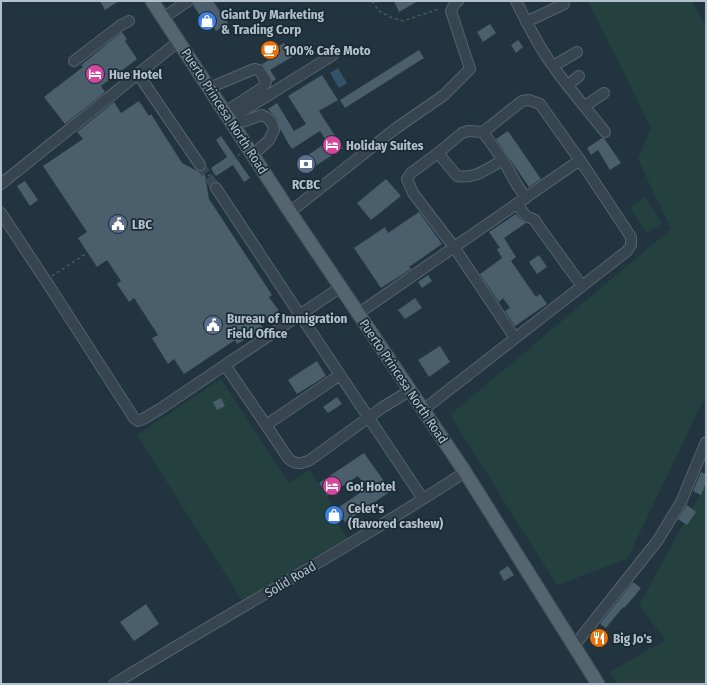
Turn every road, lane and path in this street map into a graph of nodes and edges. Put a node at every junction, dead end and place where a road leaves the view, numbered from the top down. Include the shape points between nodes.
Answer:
1 (152, 1) edge
2 (188, 1) edge
3 (372, 1) edge
4 (458, 1) edge
5 (516, 1) edge
6 (564, 4) dead end
7 (439, 9) dead end
8 (163, 18) junction
9 (129, 20) dead end
10 (526, 22) junction
11 (179, 41) junction
12 (577, 52) dead end
13 (333, 55) dead end
14 (74, 61) dead end
15 (553, 66) junction
16 (138, 74) junction
17 (579, 76) dead end
18 (568, 85) junction
19 (209, 88) junction
20 (604, 93) dead end
21 (585, 106) junction
22 (230, 119) junction
23 (483, 132) junction
24 (605, 132) dead end
25 (251, 151) junction
26 (438, 153) junction
27 (503, 160) junction
28 (580, 160) junction
29 (200, 165) tunnel mouth
30 (208, 176) dead end
31 (1, 184) edge
32 (216, 188) tunnel mouth
33 (522, 201) junction
34 (290, 212) junction
35 (1, 213) edge
36 (454, 247) junction
37 (87, 253) dead end
38 (46, 281) junction
39 (582, 286) junction
40 (342, 288) junction
41 (358, 313) junction
42 (300, 315) junction
43 (514, 338) junction
44 (225, 365) junction
45 (340, 375) junction
46 (410, 390) junction
47 (423, 410) junction
48 (368, 417) junction
49 (266, 425) junction
50 (706, 442) edge
51 (465, 472) junction
52 (423, 499) junction
53 (574, 646) junction
54 (114, 684) edge
55 (598, 684) edge

1 - 8 main road, Puerto Princesa North Road
2 - 8 street
3 - 7 path via 379,11 403,21
4 - 34 street via 451,11 470,69 444,95
5 - 10 street
6 - 10 street
8 - 11 main road, Puerto Princesa North Road
9 - 14 street
10 - 15 street
11 - 16 street
11 - 19 main road, Puerto Princesa North Road
12 - 15 street
13 - 22 street
15 - 18 street
16 - 29 street
16 - 31 street
17 - 18 street
18 - 21 street
19 - 22 main road, Puerto Princesa North Road
19 - 22 street via 254,69 259,70 266,81 265,84
20 - 21 street
21 - 24 street
22 - 25 main road, Puerto Princesa North Road
22 - 25 street via 262,115 272,123 274,130 269,140
23 - 26 street via 465,132
23 - 27 street
23 - 28 street via 522,101 534,101 540,104
25 - 30 path
25 - 34 main road, Puerto Princesa North Road
26 - 27 street via 457,176 465,177 475,175
26 - 36 street via 411,173 407,179 413,193
27 - 33 street via 517,185
28 - 33 street
28 - 39 street via 631,237 631,245 627,251
32 - 42 street
33 - 36 street
33 - 39 street via 526,216 534,220
34 - 40 main road, Puerto Princesa North Road
35 - 38 street
36 - 41 street
36 - 43 street
37 - 38 path
38 - 44 street via 138,421
39 - 43 street
40 - 41 main road, Puerto Princesa North Road
40 - 42 street
41 - 46 main road, Puerto Princesa North Road
42 - 44 street
42 - 45 street
43 - 47 street
44 - 49 street
45 - 48 street
45 - 49 street
46 - 47 main road, Puerto Princesa North Road
46 - 48 street
47 - 51 main road, Puerto Princesa North Road
48 - 49 street via 310,460 297,464 288,458
48 - 52 street
50 - 53 street via 681,502 658,540
51 - 52 street, Solid Road
51 - 53 main road, Puerto Princesa North Road
52 - 54 street, Solid Road
53 - 55 main road, Puerto Princesa North Road

